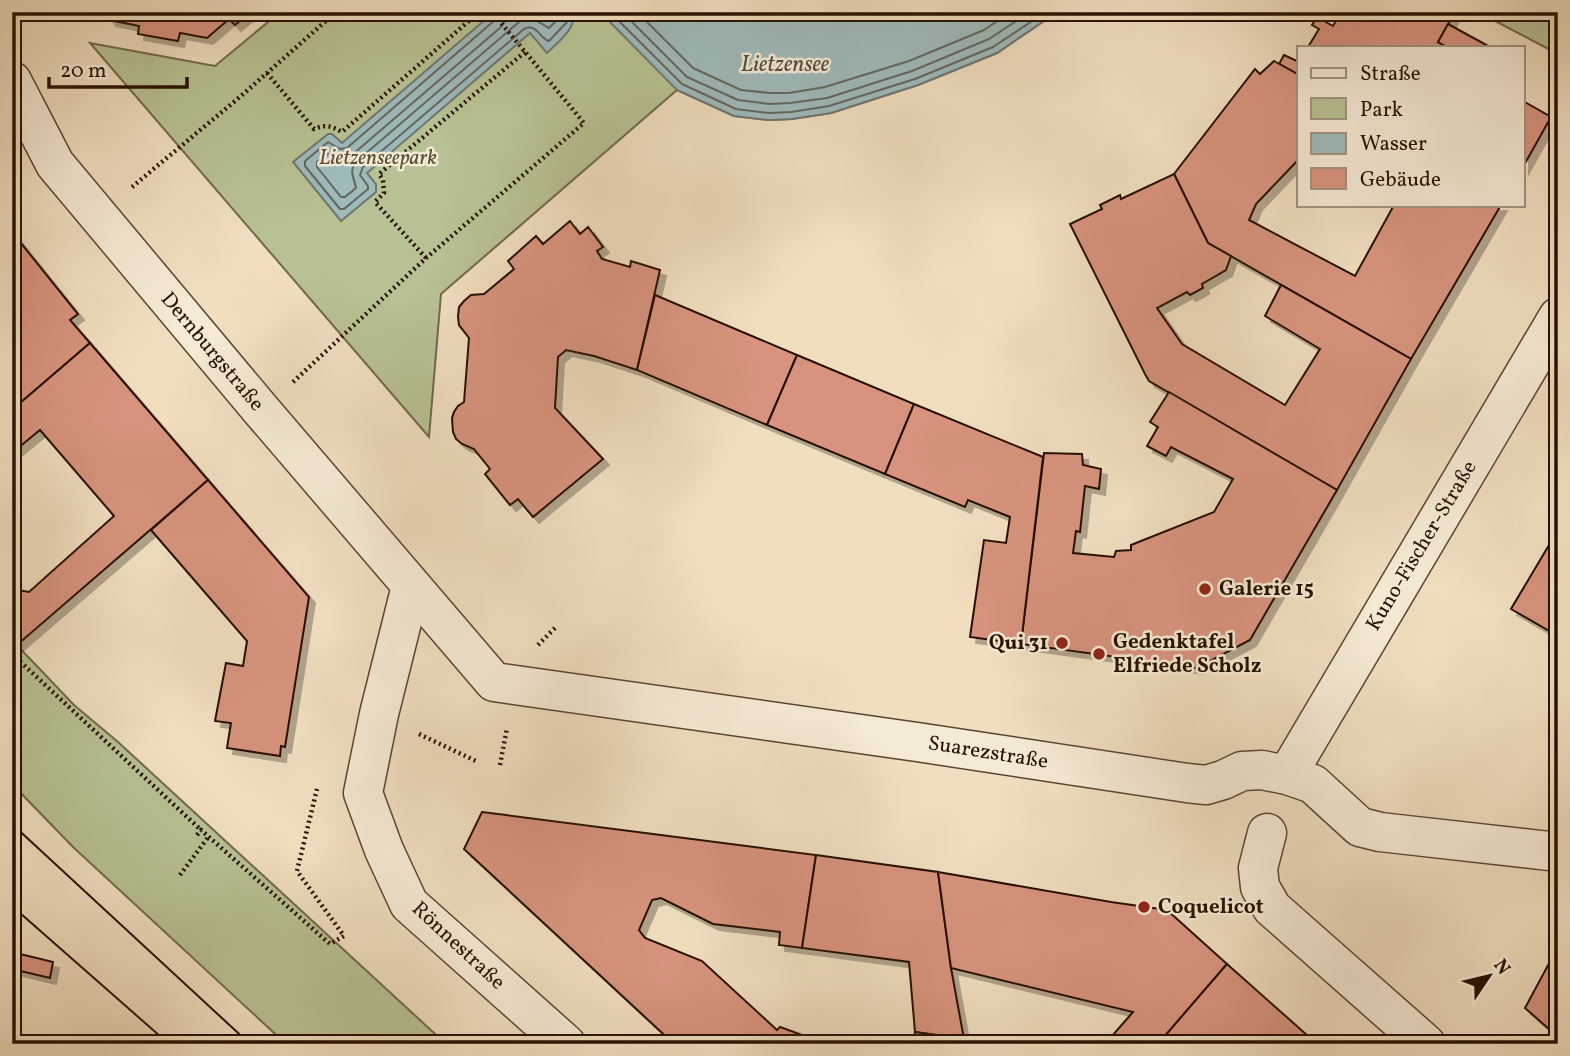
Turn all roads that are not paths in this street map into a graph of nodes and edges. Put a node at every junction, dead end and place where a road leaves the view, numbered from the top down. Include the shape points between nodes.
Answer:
1 (12, 81) edge
2 (1558, 317) edge
3 (422, 598) junction
4 (1287, 775) junction
5 (1267, 833) dead end
6 (1558, 852) edge
7 (566, 1044) edge
8 (1426, 1044) edge

1 - 3 street, Dernburgstraße via 55,164
2 - 4 street, Kuno-Fischer-Straße
3 - 4 street, Suarezstraße via 494,682 1187,783 1206,785 1242,771
3 - 7 street, Rönnestraße via 382,702 363,793 409,904
4 - 6 street, Suarezstraße via 1313,784 1360,827
5 - 8 street via 1258,868 1272,908

